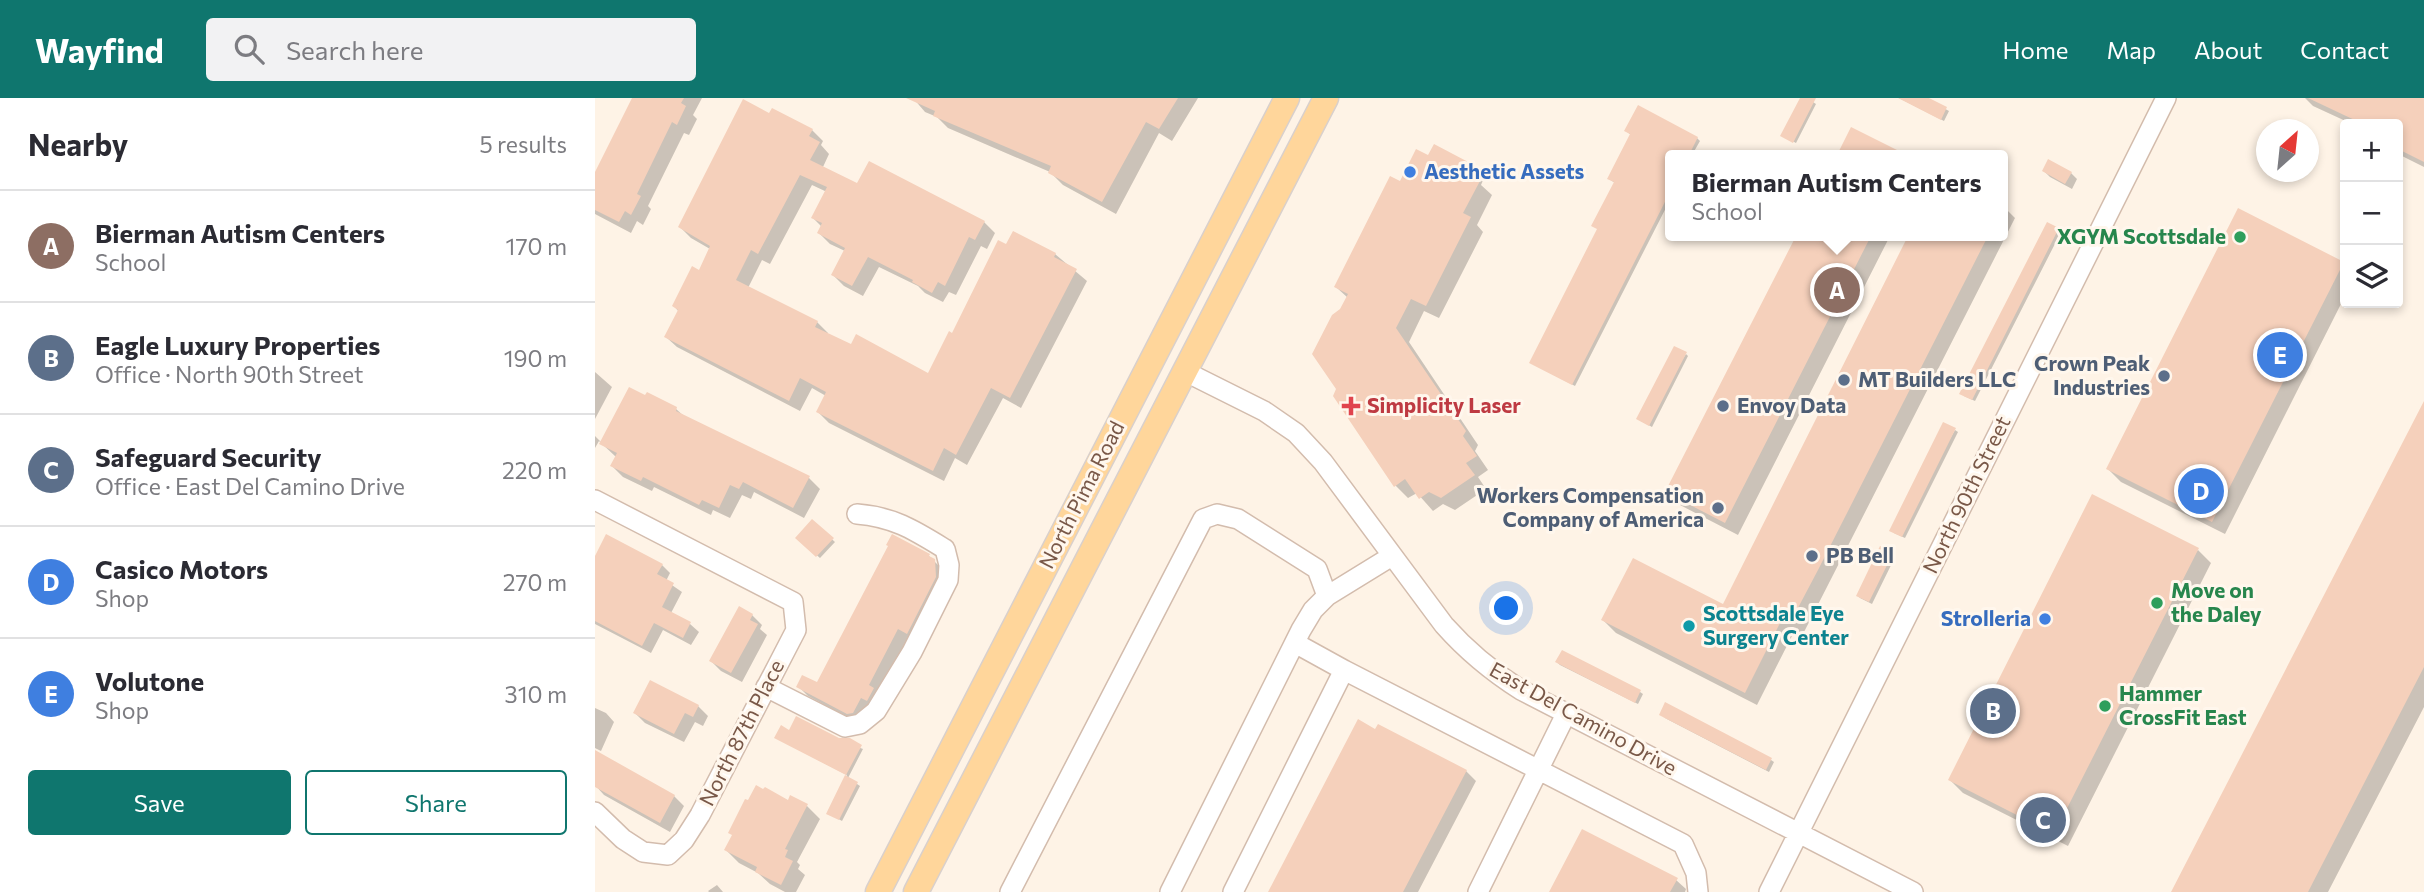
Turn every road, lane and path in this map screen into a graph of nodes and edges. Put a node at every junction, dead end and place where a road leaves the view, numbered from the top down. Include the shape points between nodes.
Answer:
1 (1287, 98) edge
2 (1297, 98) edge
3 (1326, 98) edge
4 (2166, 98) edge
5 (1184, 371) junction
6 (595, 500) edge
7 (857, 513) dead end
8 (1392, 556) junction
9 (1327, 596) junction
10 (1294, 643) junction
11 (1344, 670) junction
12 (988, 678) junction
13 (766, 687) junction
14 (1566, 714) junction
15 (1538, 770) junction
16 (595, 811) edge
17 (1799, 833) junction
18 (878, 892) edge
19 (916, 892) edge
20 (1010, 892) edge
21 (1170, 892) edge
22 (1233, 892) edge
23 (1478, 892) edge
24 (1698, 892) edge
25 (1769, 892) edge
26 (1913, 892) edge

1 - 12 main road, North Pima Road
2 - 5 main road via 1289,125 1183,333 1179,355
3 - 5 main road, North Pima Road
4 - 17 street, North 90th Street
5 - 8 street, East Del Camino Drive via 1296,433
5 - 12 main road via 1148,402 1034,623
5 - 19 main road, North Pima Road
6 - 13 street, North 87th Place via 793,602 796,630
7 - 13 street via 904,523 945,549 948,580 912,652 876,711 860,724 845,727
8 - 9 street
8 - 14 street, East Del Camino Drive via 1471,654 1501,678
9 - 10 street
9 - 20 street via 1317,569 1238,519 1217,514 1203,519
10 - 11 street
10 - 21 street
11 - 15 street
11 - 22 street
12 - 18 main road, North Pima Road
13 - 16 street, North 87th Place via 700,815 668,855 643,852
14 - 15 street
14 - 17 street, East Del Camino Drive
15 - 23 street
15 - 24 street via 1683,844 1696,873
17 - 25 street, North 90th Street
17 - 26 street, East Del Camino Drive

